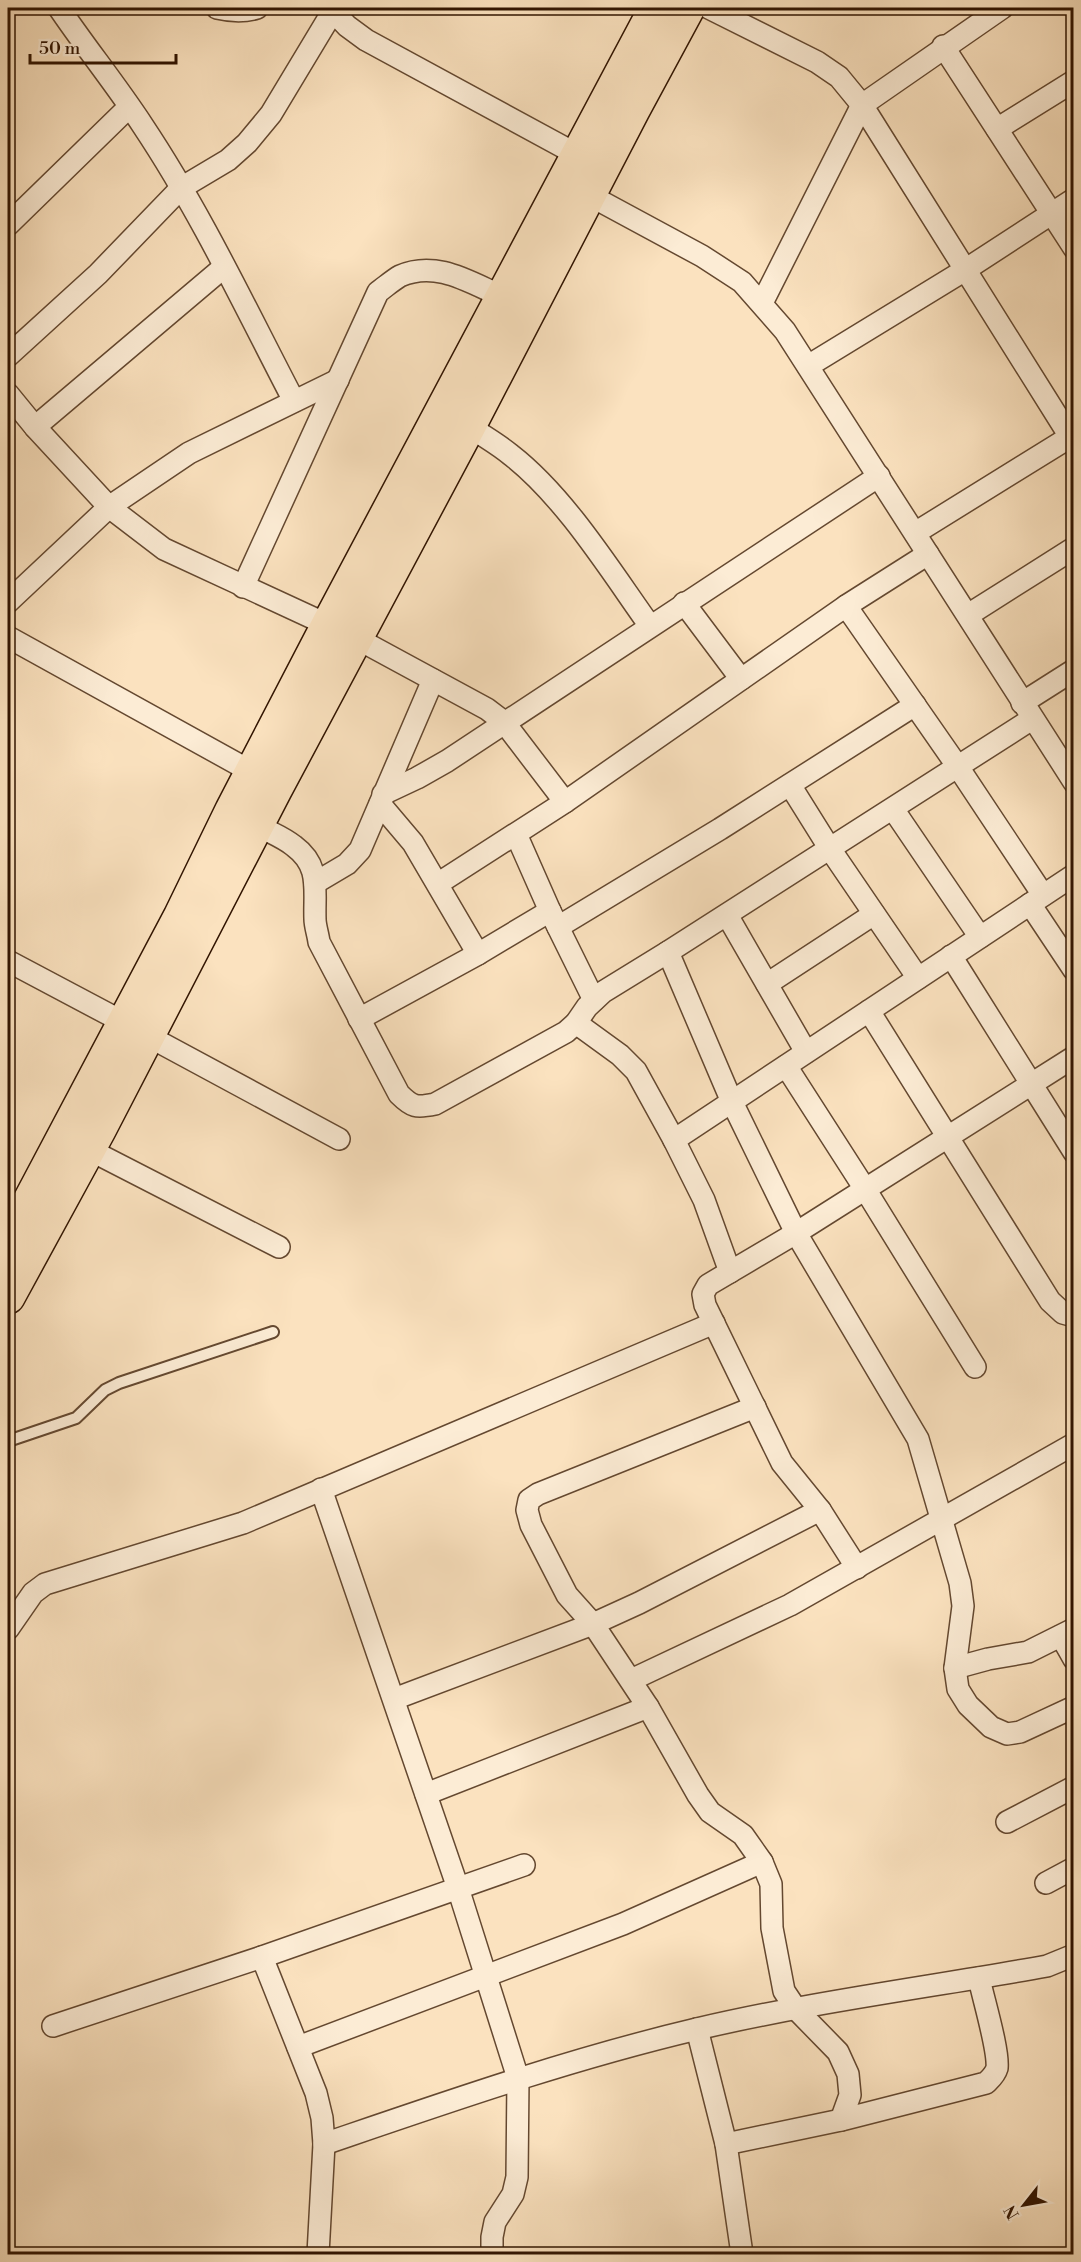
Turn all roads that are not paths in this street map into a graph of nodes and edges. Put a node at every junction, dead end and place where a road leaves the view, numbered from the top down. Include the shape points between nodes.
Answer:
1 (59, 8) edge
2 (217, 8) edge
3 (257, 8) edge
4 (654, 8) edge
5 (688, 8) edge
6 (709, 8) edge
7 (1002, 8) edge
8 (332, 9) edge
9 (944, 46) junction
10 (1074, 81) edge
11 (862, 105) junction
12 (129, 107) junction
13 (997, 129) junction
14 (576, 154) junction
15 (181, 188) junction
16 (589, 195) junction
17 (1074, 199) edge
18 (1051, 213) junction
19 (8, 225) edge
20 (1074, 248) edge
21 (224, 267) junction
22 (965, 270) junction
23 (501, 296) junction
24 (762, 303) junction
25 (8, 356) edge
26 (808, 366) junction
27 (338, 380) junction
28 (8, 394) edge
29 (294, 401) junction
30 (469, 426) junction
31 (35, 427) junction
32 (1072, 440) edge
33 (879, 476) junction
34 (109, 507) junction
35 (915, 533) junction
36 (1074, 548) edge
37 (928, 554) junction
38 (243, 586) junction
39 (8, 602) edge
40 (684, 603) junction
41 (846, 606) junction
42 (968, 615) junction
43 (650, 626) junction
44 (342, 631) junction
45 (8, 637) edge
46 (1074, 670) edge
47 (741, 679) junction
48 (433, 680) junction
49 (915, 705) junction
50 (1027, 711) junction
51 (504, 722) junction
52 (958, 767) junction
53 (252, 772) junction
54 (1074, 782) edge
55 (790, 785) junction
56 (381, 799) junction
57 (565, 802) junction
58 (893, 809) junction
59 (257, 825) junction
60 (516, 834) junction
61 (830, 849) junction
62 (1074, 875) edge
63 (315, 883) junction
64 (439, 884) junction
65 (1036, 899) junction
66 (874, 914) junction
67 (727, 915) junction
68 (554, 919) junction
69 (980, 937) junction
70 (669, 952) junction
71 (478, 954) junction
72 (951, 956) junction
73 (8, 961) edge
74 (1074, 970) edge
75 (918, 978) junction
76 (767, 984) junction
77 (594, 1000) junction
78 (869, 1011) junction
79 (359, 1019) junction
80 (576, 1023) junction
81 (136, 1030) junction
82 (806, 1052) junction
83 (1074, 1057) edge
84 (786, 1066) junction
85 (1030, 1085) junction
86 (732, 1102) junction
87 (339, 1138) dead end
88 (947, 1138) junction
89 (674, 1140) junction
90 (88, 1149) junction
91 (1074, 1152) edge
92 (866, 1189) junction
93 (796, 1233) junction
94 (8, 1242) edge
95 (279, 1247) dead end
96 (730, 1272) junction
97 (8, 1297) edge
98 (1074, 1316) edge
99 (714, 1323) junction
100 (273, 1332) dead end
101 (975, 1367) dead end
102 (755, 1407) junction
103 (8, 1441) edge
104 (1074, 1444) edge
105 (321, 1489) junction
106 (820, 1510) junction
107 (940, 1521) junction
108 (857, 1568) junction
109 (593, 1624) junction
110 (8, 1629) edge
111 (1067, 1633) edge
112 (1074, 1659) edge
113 (956, 1668) junction
114 (631, 1680) junction
115 (394, 1699) junction
116 (648, 1707) junction
117 (1074, 1707) edge
118 (1074, 1787) edge
119 (426, 1794) junction
120 (1006, 1822) dead end
121 (762, 1862) junction
122 (524, 1865) dead end
123 (1074, 1868) edge
124 (1046, 1883) dead end
125 (458, 1888) junction
126 (1074, 1955) edge
127 (262, 1957) junction
128 (486, 1974) junction
129 (979, 1978) junction
130 (796, 2009) junction
131 (53, 2025) dead end
132 (697, 2029) junction
133 (298, 2047) junction
134 (518, 2078) junction
135 (841, 2120) junction
136 (324, 2144) junction
137 (726, 2144) junction
138 (318, 2254) edge
139 (492, 2254) edge
140 (742, 2254) edge

1 - 12 street
2 - 3 street
4 - 14 highway
5 - 16 highway
6 - 11 street via 817,62 838,77
7 - 9 street
8 - 14 street via 366,40
8 - 15 street via 271,114 247,143 228,160
9 - 11 street
9 - 13 street
10 - 13 street
11 - 22 street
11 - 24 street
12 - 15 street
12 - 19 street
13 - 18 street
14 - 23 highway
15 - 21 street
15 - 25 street via 98,274
16 - 24 street via 702,256 742,282
16 - 30 highway
17 - 18 street
18 - 20 street
18 - 22 street
21 - 29 street
21 - 31 street
22 - 26 street
22 - 32 street
23 - 27 street via 451,273 424,268 399,276 378,292
23 - 44 highway
24 - 26 street
26 - 33 street
27 - 29 street
27 - 38 street
28 - 31 street
29 - 34 street via 189,453
30 - 43 street via 512,455 547,488
30 - 44 highway
31 - 34 street
32 - 35 street
33 - 35 street
33 - 40 street
34 - 38 street via 164,549
34 - 39 street
35 - 37 street
36 - 42 street
37 - 41 street
37 - 42 street
38 - 44 street
40 - 43 street
40 - 47 street
41 - 47 street
41 - 49 street
42 - 50 street
43 - 51 street
44 - 48 street
44 - 53 highway
44 - 59 highway
45 - 53 street
46 - 50 street
47 - 57 street
48 - 51 street
48 - 56 street
49 - 52 street
49 - 55 street
50 - 52 street
50 - 54 street
51 - 56 street
51 - 57 street
52 - 58 street
52 - 65 street
53 - 81 highway via 180,917
55 - 61 street
55 - 68 street
56 - 63 street via 360,850 348,864
56 - 64 street
57 - 60 street
58 - 61 street
58 - 69 street
59 - 63 street via 304,854 312,866
59 - 81 highway
60 - 64 street
60 - 68 street
61 - 66 street
61 - 67 street
62 - 65 street
63 - 79 street via 319,942
64 - 71 street
65 - 69 street
65 - 74 street
66 - 75 street
66 - 76 street
67 - 70 street
67 - 76 street
68 - 71 street
68 - 77 street
69 - 72 street
70 - 77 street
70 - 86 street
71 - 79 street
72 - 75 street
72 - 85 street
73 - 81 street
75 - 78 street
76 - 82 street
77 - 80 street
78 - 82 street
78 - 88 street
79 - 80 street via 399,1094 420,1107 435,1104 476,1082
80 - 89 street via 636,1071
81 - 87 street
81 - 90 highway
81 - 94 highway
82 - 84 street
83 - 85 street
84 - 86 street
84 - 92 street
85 - 88 street
85 - 91 street
86 - 89 street
86 - 93 street
88 - 92 street
88 - 98 street via 1050,1301 1063,1313
89 - 96 street via 704,1200
90 - 95 street
90 - 97 highway
92 - 93 street
92 - 101 street
93 - 96 street
93 - 107 street via 918,1439
96 - 99 street via 708,1285 703,1294
99 - 102 street
99 - 105 street
100 - 103 lane via 119,1383 105,1390 76,1418
102 - 106 street via 782,1463
102 - 109 street via 529,1500 531,1525 556,1577
104 - 107 street
105 - 110 street via 243,1523 45,1584 33,1593
105 - 115 street
106 - 108 street
106 - 109 street
107 - 108 street
107 - 113 street via 960,1583 963,1606
108 - 114 street via 790,1605
109 - 114 street
109 - 115 street
111 - 112 street
111 - 113 street via 1028,1652
113 - 117 street via 958,1689 968,1705 991,1727 1007,1734 1020,1732
114 - 116 street
115 - 119 street
116 - 119 street
116 - 121 street via 710,1812 743,1835
118 - 120 street
119 - 125 street
121 - 128 street via 623,1924
121 - 130 street via 771,1884 772,1928 784,1991
122 - 125 street
123 - 124 street
125 - 127 street
125 - 128 street
126 - 129 street via 1047,1966
127 - 131 street
127 - 133 street
128 - 133 street
128 - 134 street
129 - 130 street
129 - 135 street via 996,2054 993,2077 986,2083
130 - 132 street
130 - 135 street via 838,2052 848,2073 850,2095
132 - 134 street
132 - 137 street
133 - 136 street via 316,2093
134 - 136 street
134 - 139 street via 518,2177 513,2194 495,2222
135 - 137 street
136 - 138 street
137 - 140 street

